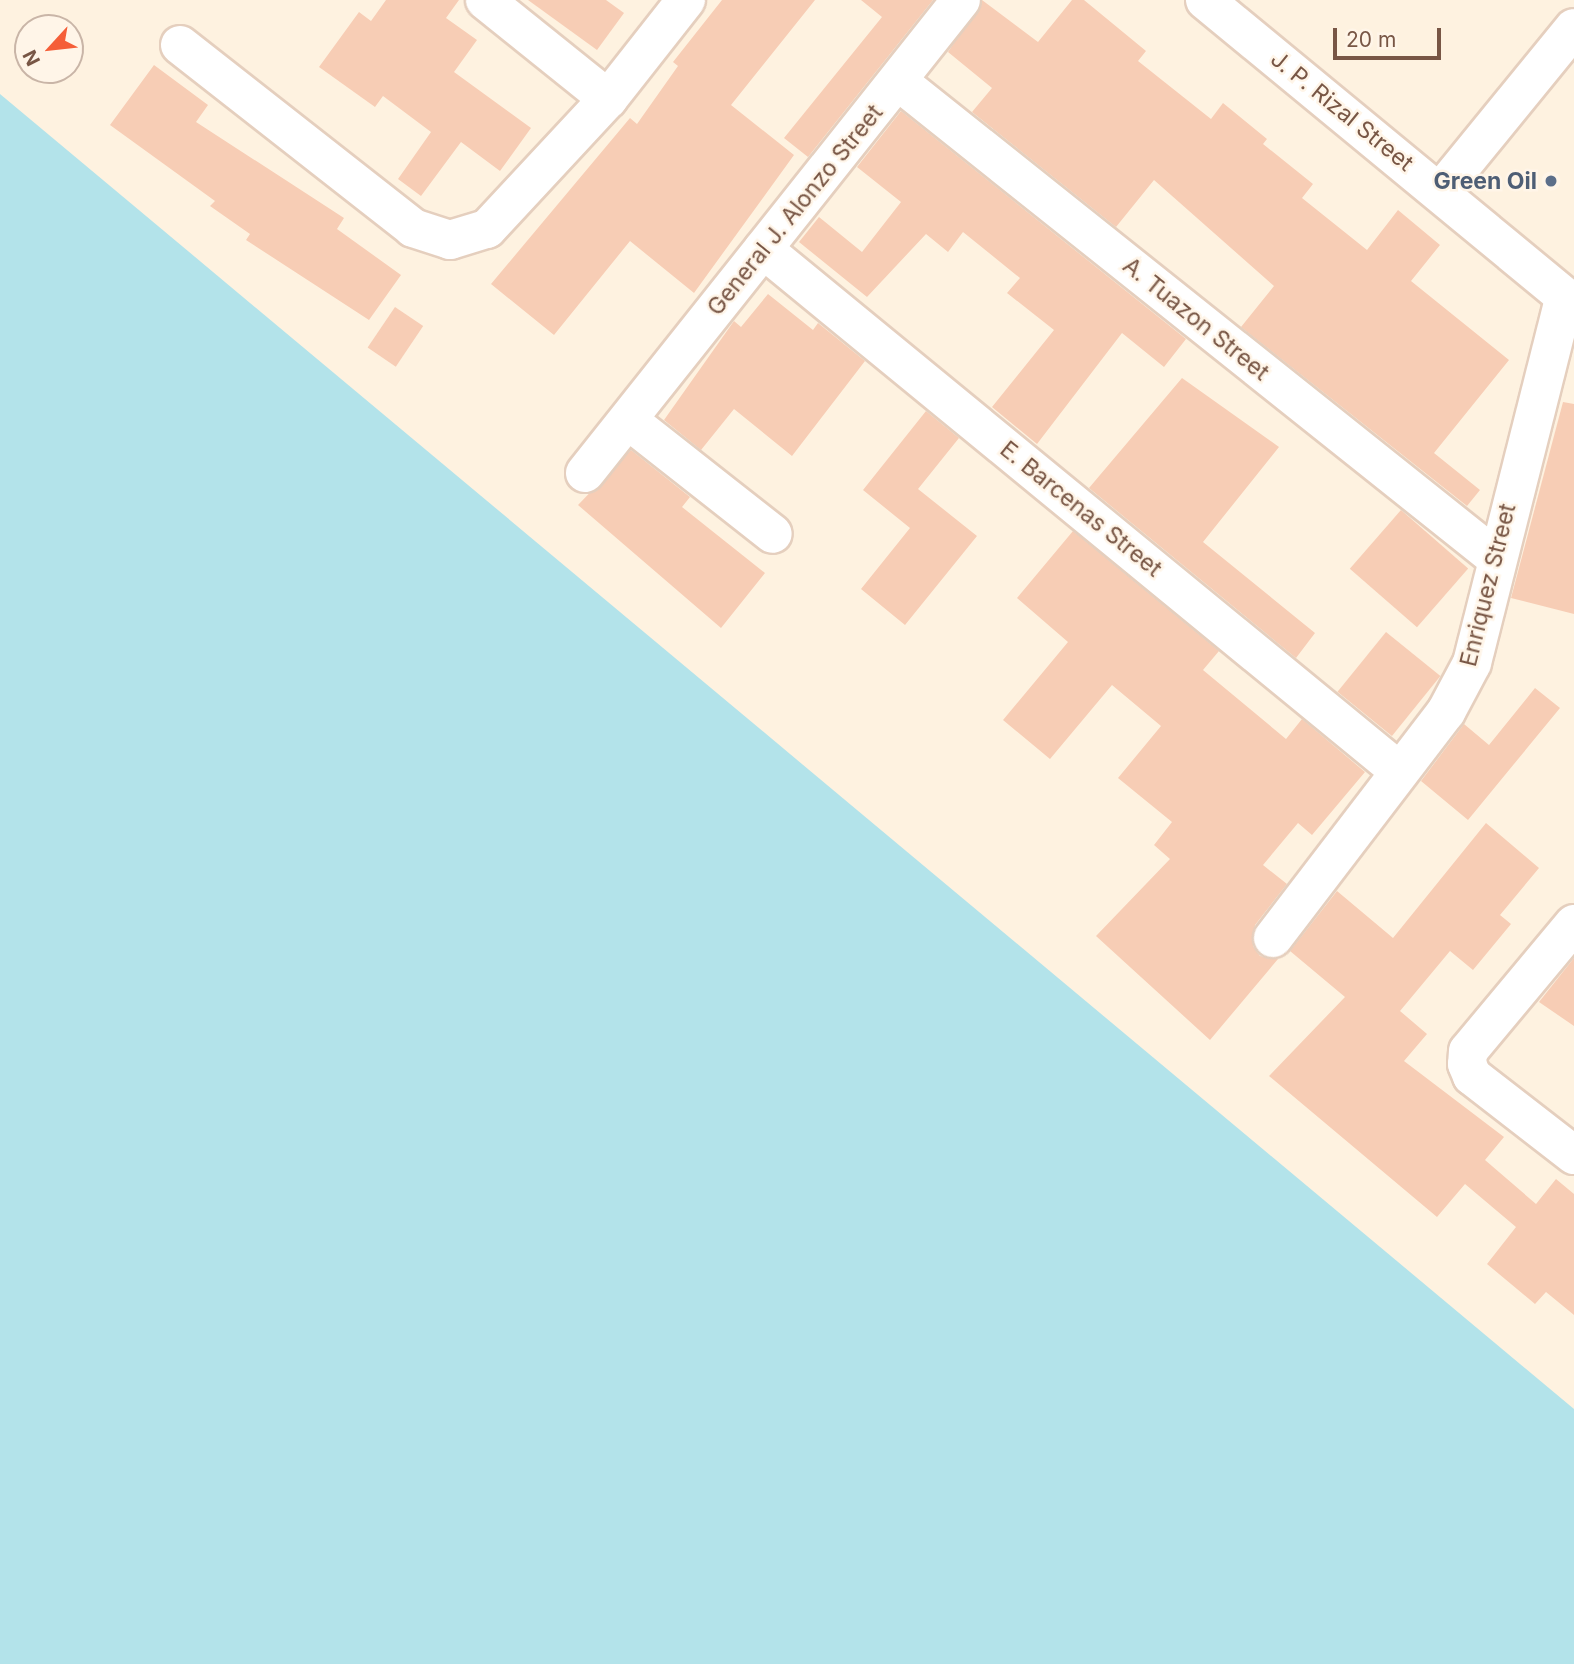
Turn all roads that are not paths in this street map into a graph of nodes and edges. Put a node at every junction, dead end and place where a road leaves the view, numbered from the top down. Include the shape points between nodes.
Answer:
1 (485, 0) edge
2 (685, 0) edge
3 (961, 0) edge
4 (1205, 0) edge
5 (1574, 28) edge
6 (180, 44) dead end
7 (898, 80) junction
8 (608, 99) junction
9 (1441, 191) junction
10 (763, 249) junction
11 (1569, 302) edge
12 (628, 420) junction
13 (585, 473) dead end
14 (773, 534) dead end
15 (1495, 557) junction
16 (1398, 770) junction
17 (1574, 924) edge
18 (1273, 938) dead end
19 (1574, 1155) edge

1 - 8 street
2 - 8 street
3 - 7 street, General J. Alonzo Street
4 - 9 street, J. P. Rizal Street
5 - 9 street
6 - 8 street via 413,228 450,240 487,229
7 - 10 street, General J. Alonzo Street
7 - 15 street, A. Tuazon Street
9 - 11 street, J. P. Rizal Street
10 - 12 street, General J. Alonzo Street
10 - 16 street, E. Barcenas Street
11 - 15 street, Enriquez Street
12 - 13 street, General J. Alonzo Street
12 - 14 street
15 - 16 street, Enriquez Street via 1472,663 1446,712
16 - 18 street, Enriquez Street
17 - 19 street via 1468,1051 1467,1064 1472,1076

